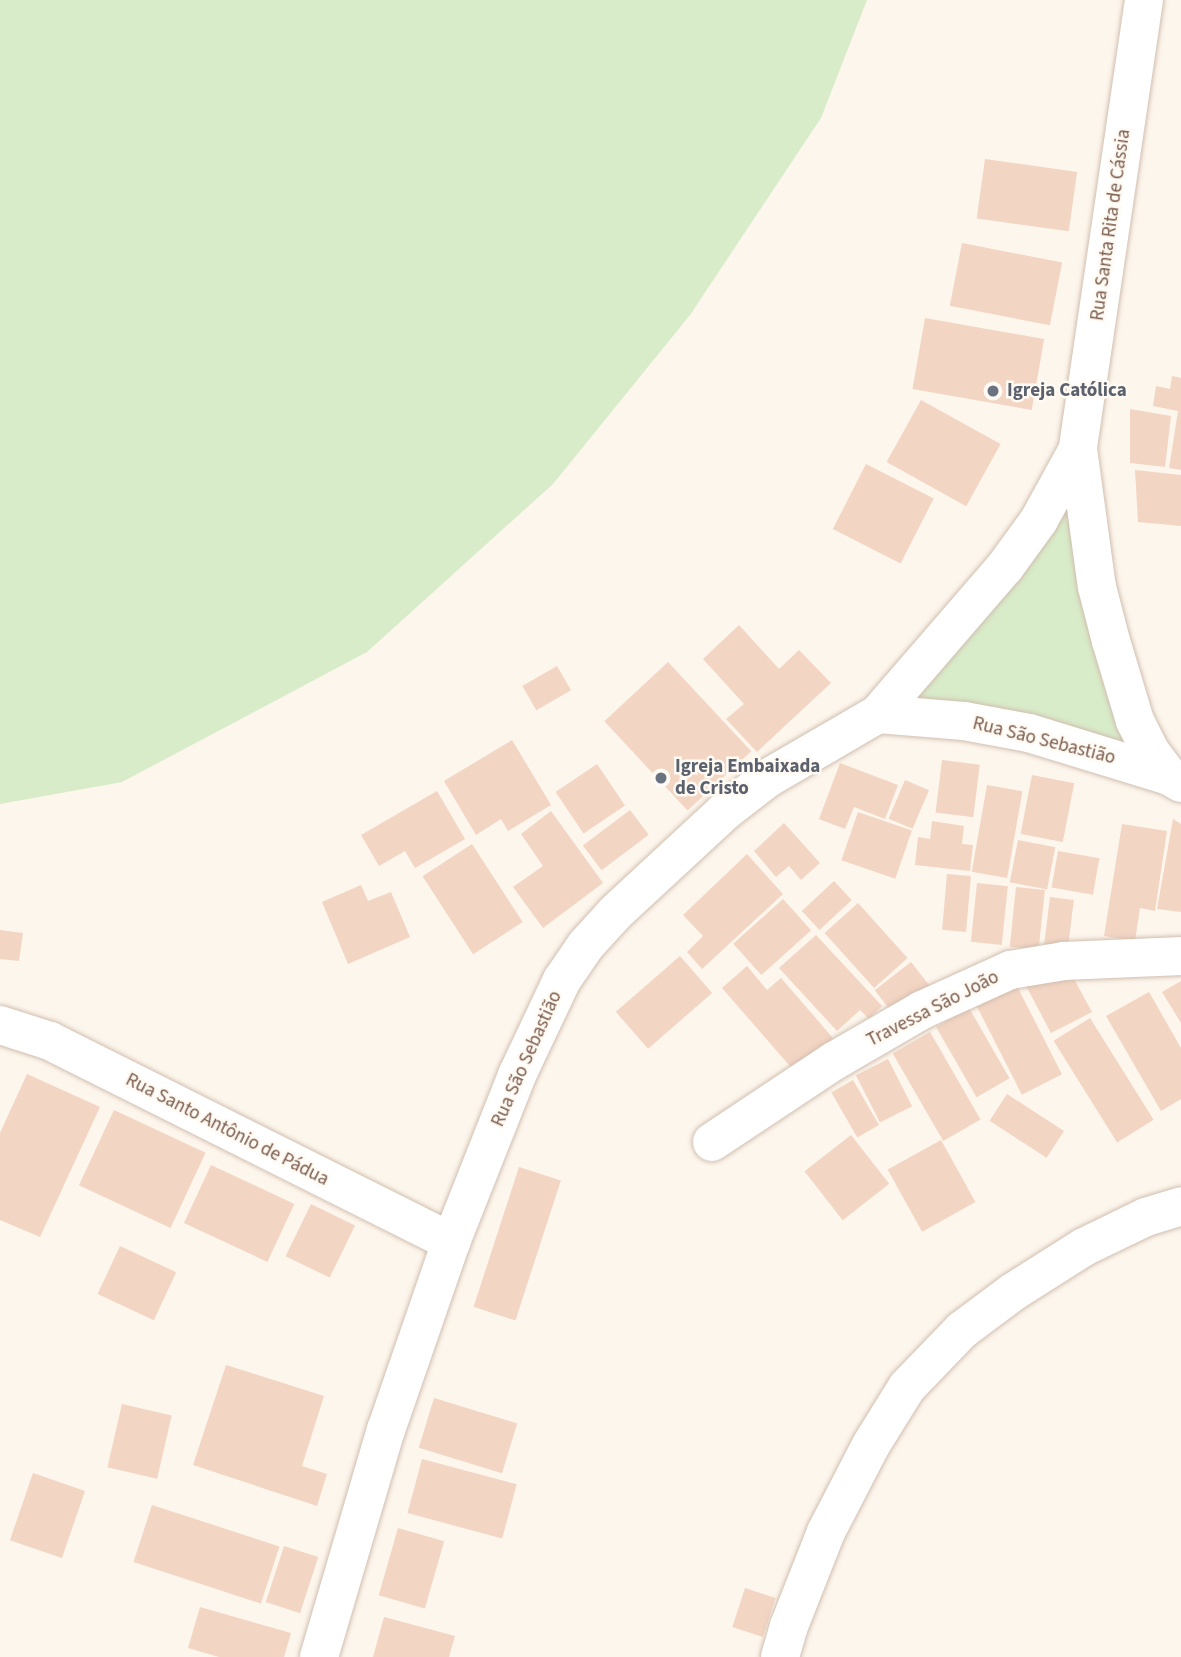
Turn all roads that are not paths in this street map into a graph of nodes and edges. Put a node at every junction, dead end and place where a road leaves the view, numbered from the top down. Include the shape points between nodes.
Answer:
1 (1144, 0) edge
2 (1078, 449) junction
3 (878, 715) junction
4 (1175, 779) edge
5 (1181, 956) edge
6 (0, 1025) edge
7 (712, 1142) dead end
8 (1181, 1206) edge
9 (451, 1242) junction
10 (319, 1657) edge
11 (780, 1657) edge

1 - 2 street, Rua Santa Rita de Cássia
2 - 3 street, Rua Santa Rita de Cássia via 1039,520 1005,567
2 - 4 street, Rua Santa Rita de Cássia via 1097,587 1111,641 1135,721 1150,751
3 - 4 street, Rua São Sebastião via 964,721 1029,733
3 - 9 street, Rua São Sebastião via 768,778 724,812 586,945 541,1020
5 - 7 street, Travessa São João via 1064,961 1010,970 922,1010 835,1060
6 - 9 street, Rua Santo Antônio de Pádua via 50,1041
8 - 11 street via 1084,1247 1013,1292 962,1330 907,1387 826,1532
9 - 10 street, Rua São Sebastião via 386,1430

